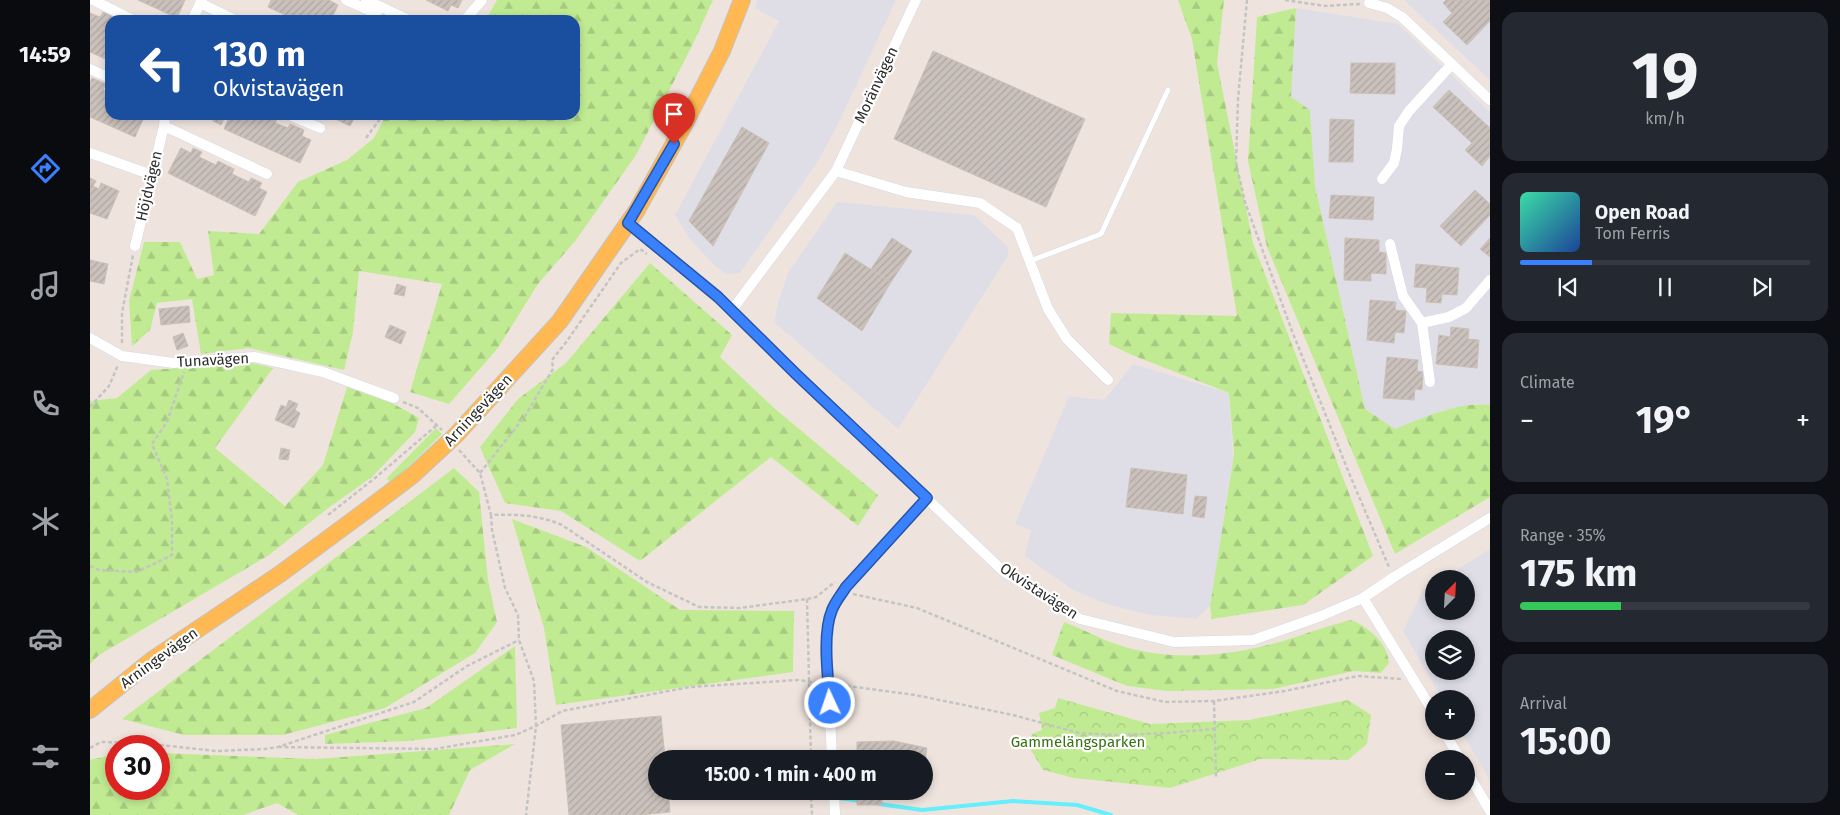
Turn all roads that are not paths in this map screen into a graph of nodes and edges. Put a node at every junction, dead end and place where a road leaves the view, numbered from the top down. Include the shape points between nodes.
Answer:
1 (93, 0) edge
2 (346, 0) edge
3 (366, 0) edge
4 (482, 0) edge
5 (742, 0) edge
6 (916, 0) edge
7 (201, 2) edge
8 (1370, 3) road end
9 (382, 7) junction
10 (123, 15) edge
11 (194, 15) edge
12 (226, 15) edge
13 (399, 15) edge
14 (469, 15) edge
15 (1452, 64) junction
16 (90, 69) edge
17 (105, 76) edge
18 (1168, 90) dead end
19 (1490, 100) edge
20 (164, 120) edge
21 (301, 120) edge
22 (164, 126) junction
23 (320, 128) dead end
24 (90, 153) edge
25 (836, 171) junction
26 (267, 174) dead end
27 (152, 175) junction
28 (1382, 179) dead end
29 (628, 223) junction
30 (1390, 244) dead end
31 (135, 246) road end
32 (1030, 261) junction
33 (1490, 280) edge
34 (732, 310) junction
35 (1422, 323) junction
36 (90, 338) edge
37 (1108, 380) dead end
38 (1430, 382) dead end
39 (394, 398) road end
40 (927, 498) junction
41 (1490, 518) edge
42 (1363, 598) junction
43 (1425, 697) edge
44 (90, 710) edge
45 (832, 750) edge
46 (1475, 785) edge
47 (834, 800) edge
48 (1490, 811) edge
49 (835, 815) edge

1 - 10 street
2 - 9 street via 375,13
3 - 9 street
4 - 14 street
5 - 29 main road, Arningevägen via 722,50 674,144
6 - 25 street, Moränvägen
7 - 11 street
7 - 12 street
8 - 15 street via 1402,17
9 - 13 street
15 - 19 street
15 - 28 street via 1399,126 1394,163
16 - 17 street
18 - 32 lane via 1100,234
20 - 22 street, Höjdvägen
21 - 23 street
22 - 26 street
22 - 27 street, Höjdvägen
24 - 27 street
25 - 32 street via 906,192 980,203 1017,228
25 - 34 street, Moränvägen
27 - 31 street, Höjdvägen
29 - 34 street, Okvistavägen
29 - 44 main road, Arningevägen via 560,321 413,476 280,574 152,660
30 - 35 street via 1403,296
32 - 37 street via 1048,309 1067,338
33 - 35 street via 1466,308
34 - 40 street, Okvistavägen
35 - 38 street
36 - 39 street, Tunavägen via 122,356 174,363 254,358 323,372
40 - 42 street, Okvistavägen via 1003,571 1080,619 1174,642 1253,640
40 - 45 street via 846,587 837,599 829,620 827,649
41 - 42 street, Okvistavägen
42 - 43 street
46 - 48 street
47 - 49 street

